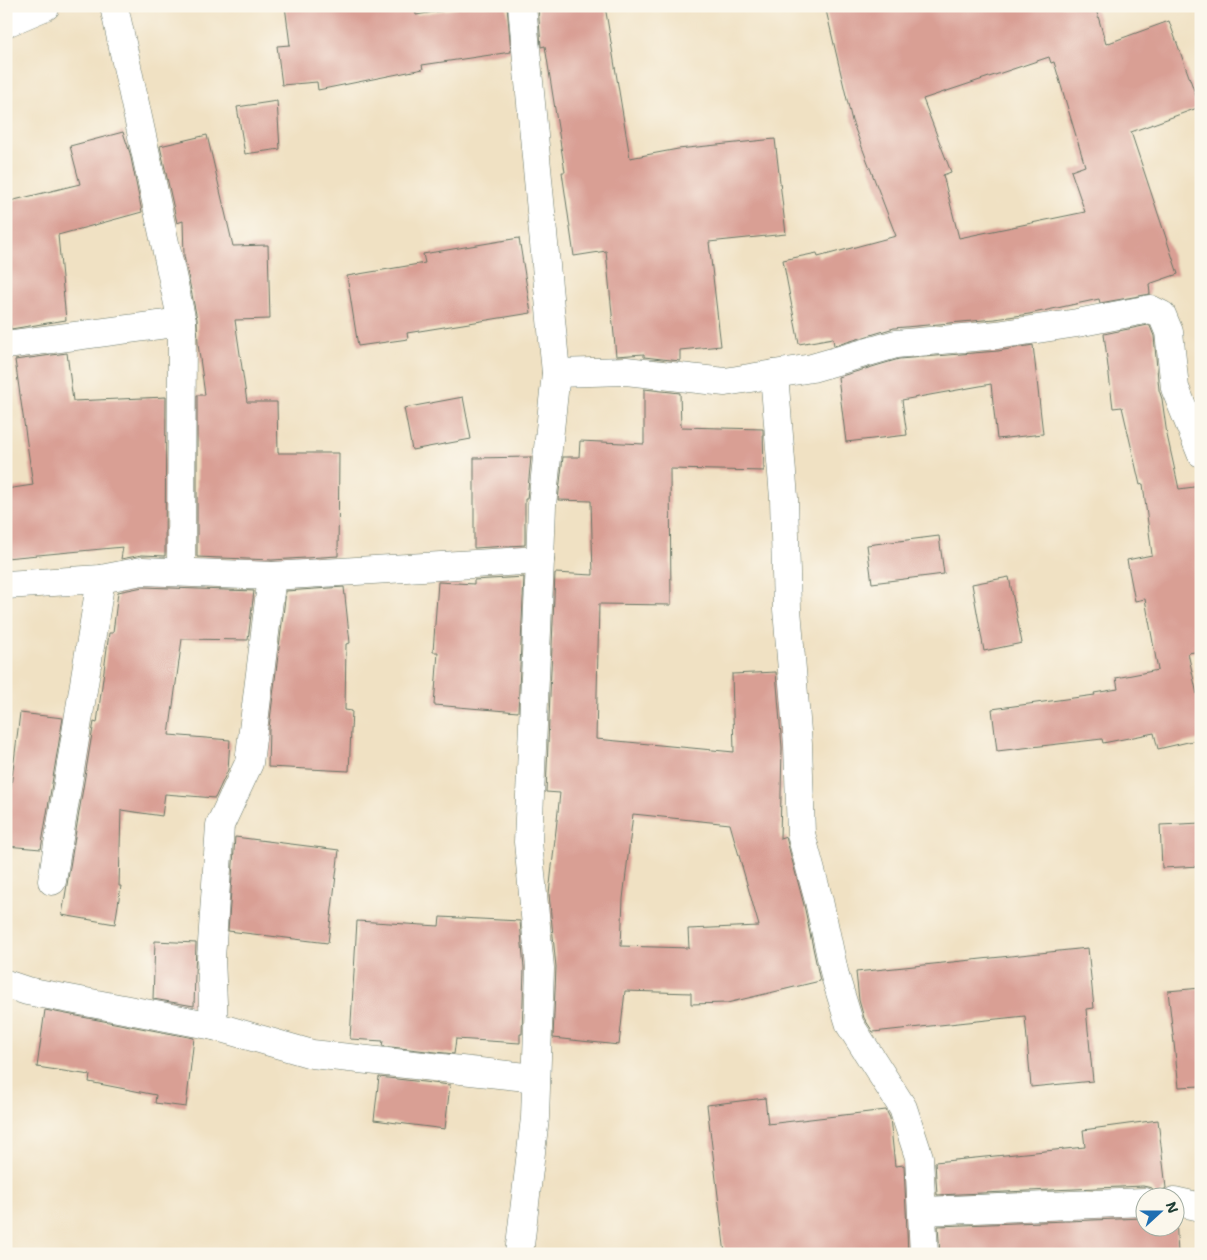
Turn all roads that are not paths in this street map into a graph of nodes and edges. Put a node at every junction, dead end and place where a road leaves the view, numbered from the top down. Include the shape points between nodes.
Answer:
1 (46, 6) edge
2 (114, 6) edge
3 (522, 6) edge
4 (6, 23) edge
5 (182, 322) junction
6 (6, 345) edge
7 (556, 374) junction
8 (774, 374) junction
9 (1201, 453) edge
10 (540, 560) junction
11 (181, 572) junction
12 (272, 576) junction
13 (101, 579) junction
14 (6, 585) edge
15 (52, 881) dead end
16 (6, 984) edge
17 (214, 1026) junction
18 (536, 1078) junction
19 (1134, 1202) edge
20 (1184, 1203) edge
21 (1201, 1207) edge
22 (923, 1211) junction
23 (519, 1254) edge
24 (924, 1254) edge

1 - 4 street
2 - 5 street
3 - 7 street
5 - 6 street
5 - 11 street
7 - 8 street via 626,371 726,382
7 - 10 street via 542,505
8 - 9 street via 812,368 896,344 997,335 1150,309 1162,315 1169,332 1175,388
8 - 22 street via 784,498 787,609 798,744 801,834 850,1025 903,1108 920,1157
10 - 12 street
10 - 18 street via 528,842 540,968
11 - 12 street
11 - 13 street via 142,571
12 - 17 street via 249,763 220,825 211,958
13 - 14 street
13 - 15 street
16 - 17 street via 27,992
17 - 18 street via 312,1054
18 - 23 street via 535,1118
19 - 22 street
20 - 21 street
22 - 24 street

